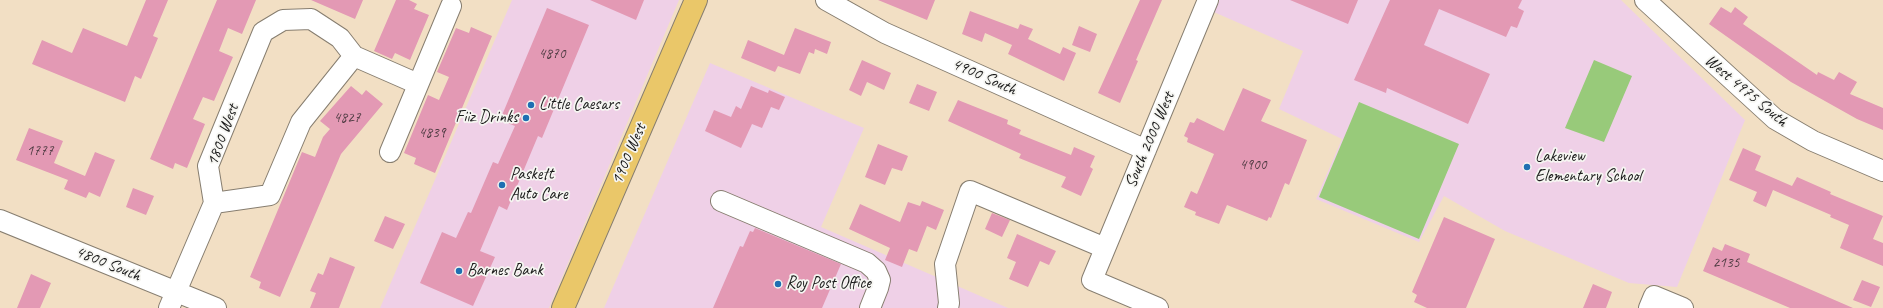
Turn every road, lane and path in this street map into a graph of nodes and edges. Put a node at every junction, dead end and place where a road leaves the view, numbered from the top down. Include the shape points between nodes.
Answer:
1 (696, 0) edge
2 (826, 0) edge
3 (1208, 0) edge
4 (1648, 1) edge
5 (451, 6) dead end
6 (354, 56) junction
7 (418, 84) junction
8 (1146, 150) junction
9 (390, 152) dead end
10 (1883, 171) edge
11 (721, 202) dead end
12 (214, 203) junction
13 (0, 220) edge
14 (1105, 248) junction
15 (172, 300) edge
16 (1651, 302) edge
17 (952, 306) edge
18 (216, 308) edge
19 (563, 308) edge
20 (870, 308) edge
21 (1158, 308) edge
22 (1683, 308) edge

1 - 19 main road, 1900 West
2 - 8 street, 4900 South via 885,33
3 - 8 street, South 2000 West
4 - 10 street, West 4975 South via 1775,119 1813,141
5 - 7 street
6 - 7 street, 1800 West
6 - 12 street via 301,122 270,195
6 - 12 street, 1800 West via 340,38 311,19 282,20 263,32 208,166
7 - 9 street
8 - 14 street, South 2000 West
11 - 20 street via 867,263 876,271 880,280
12 - 15 street
13 - 15 street, 4800 South
14 - 17 street via 970,191 945,264
14 - 21 street, South 2000 West via 1092,280
15 - 18 street, 4800 South
16 - 22 street

